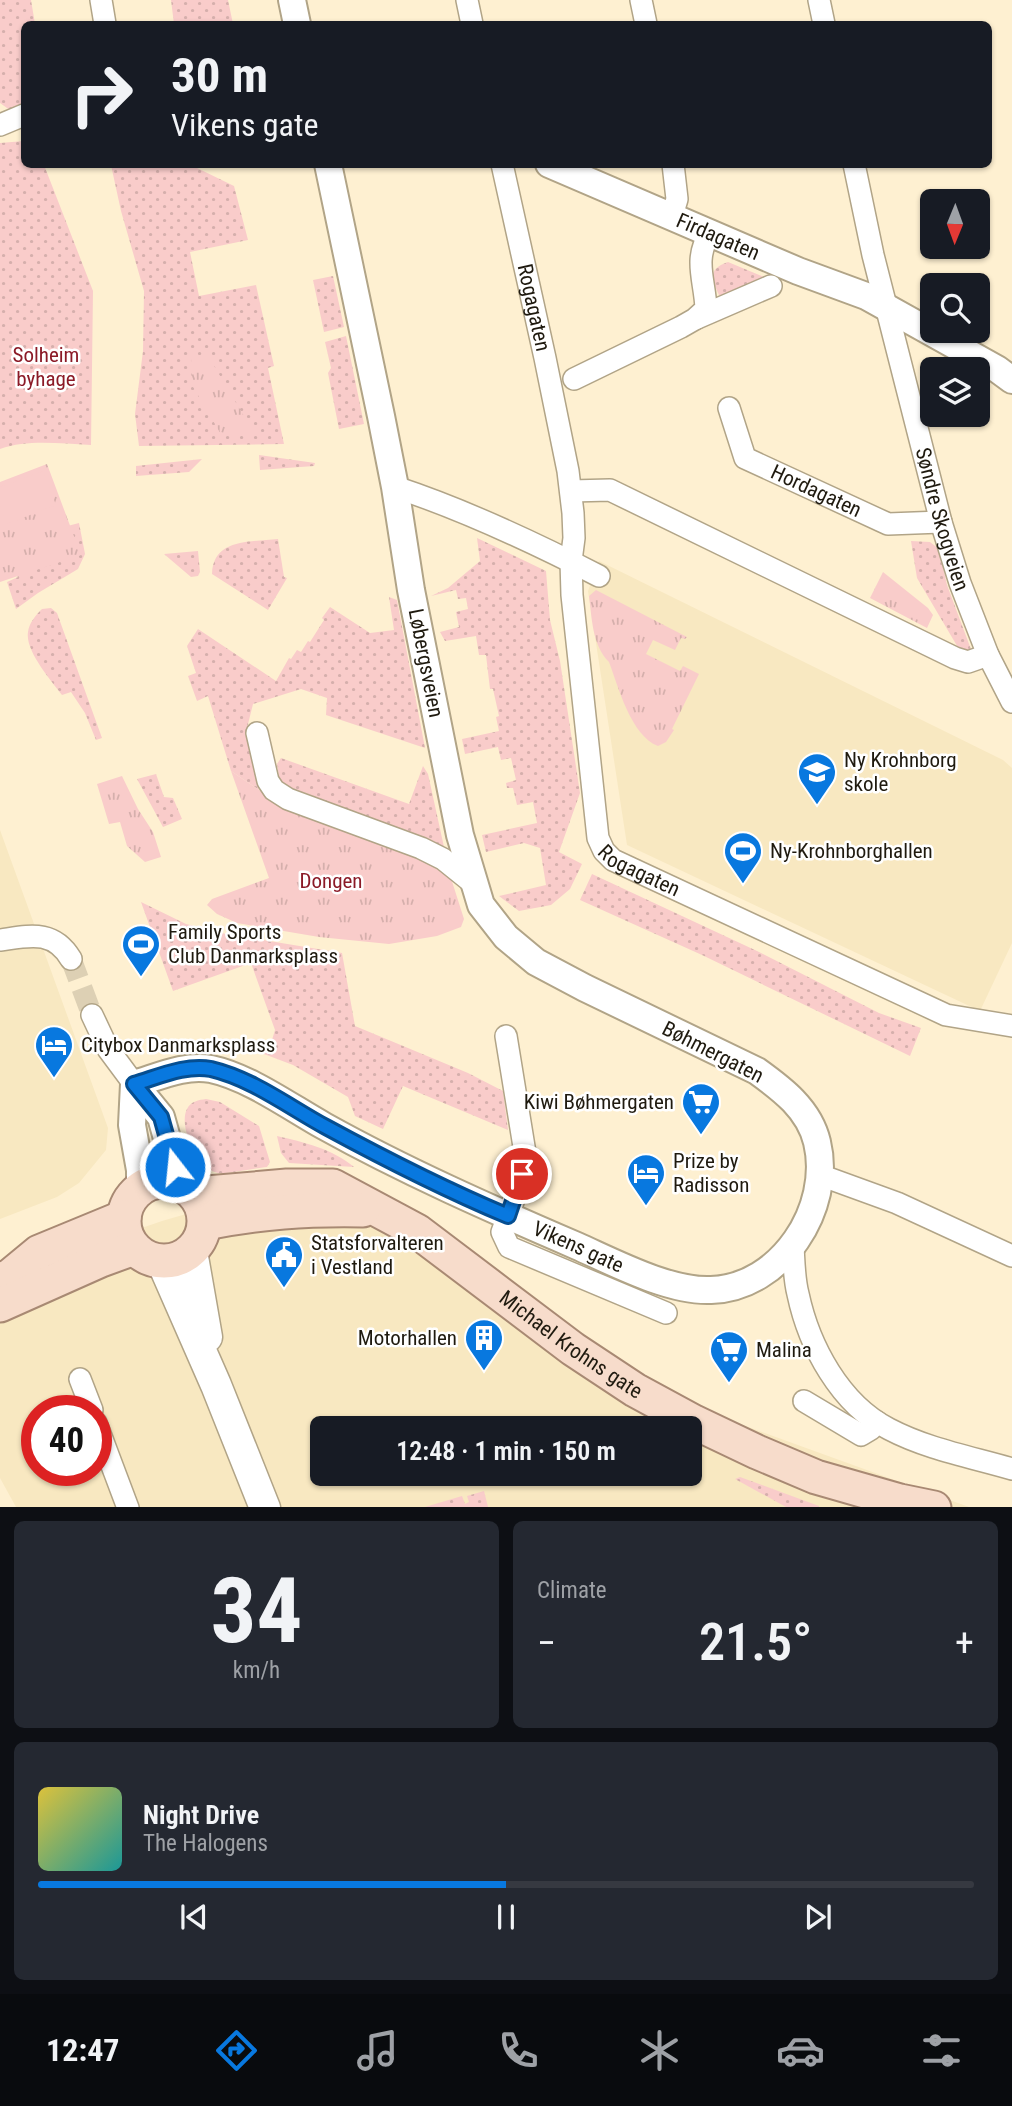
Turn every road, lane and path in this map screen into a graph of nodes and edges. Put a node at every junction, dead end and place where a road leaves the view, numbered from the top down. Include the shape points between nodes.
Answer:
1 (100, 0) edge
2 (292, 0) edge
3 (467, 0) edge
4 (641, 0) edge
5 (819, 0) edge
6 (104, 21) edge
7 (296, 21) edge
8 (471, 21) edge
9 (645, 21) edge
10 (823, 21) edge
11 (21, 116) edge
12 (0, 125) edge
13 (329, 168) edge
14 (503, 168) edge
15 (559, 168) edge
16 (673, 168) edge
17 (855, 168) edge
18 (672, 216) junction
19 (710, 233) junction
20 (771, 286) dead end
21 (888, 309) junction
22 (695, 319) junction
23 (574, 379) dead end
24 (1012, 380) edge
25 (729, 408) dead end
26 (395, 487) junction
27 (571, 491) junction
28 (941, 522) junction
29 (571, 561) junction
30 (599, 576) dead end
31 (989, 655) junction
32 (1012, 702) edge
33 (257, 733) dead end
34 (474, 884) junction
35 (0, 940) edge
36 (71, 959) tunnel mouth
37 (92, 1015) tunnel mouth
38 (1012, 1026) edge
39 (506, 1036) dead end
40 (134, 1084) junction
41 (820, 1175) junction
42 (140, 1188) junction
43 (508, 1216) junction
44 (124, 1217) junction
45 (178, 1227) junction
46 (793, 1246) junction
47 (39, 1252) junction
48 (1012, 1256) edge
49 (0, 1262) edge
50 (0, 1280) edge
51 (0, 1305) edge
52 (666, 1312) dead end
53 (80, 1379) dead end
54 (86, 1395) edge
55 (804, 1401) dead end
56 (877, 1422) junction
57 (112, 1465) edge
58 (1012, 1469) edge
59 (128, 1507) edge
60 (265, 1507) edge
61 (932, 1507) edge

1 - 6 street
2 - 7 street
3 - 8 street
4 - 9 street
5 - 10 street
11 - 12 street
13 - 26 street, Løbergsveien
14 - 27 street, Rogagaten
15 - 18 street, Firdagaten
16 - 18 street via 677,199
17 - 21 street, Søndre Skogveien
18 - 19 street, Firdagaten
19 - 21 street, Firdagaten
19 - 22 street via 699,264 706,309
20 - 22 street
21 - 24 street, Firdagaten
21 - 28 street, Søndre Skogveien
22 - 23 street
25 - 28 street, Hordagaten via 745,458 888,524
26 - 29 street
26 - 34 street, Løbergsveien via 411,590
27 - 29 street, Rogagaten
27 - 31 street via 610,490 955,658 968,663
28 - 31 street, Søndre Skogveien
29 - 30 street
29 - 38 street, Rogagaten via 598,838 604,851 613,860 946,1015
31 - 32 street, Søndre Skogveien
33 - 34 street via 274,790 421,848
34 - 41 street, Bøhmergaten via 493,923 536,962 753,1069 782,1089 810,1124
35 - 36 street via 37,935 57,942
37 - 40 street via 108,1049
39 - 43 street via 526,1159
40 - 42 street via 132,1125
40 - 43 street, Vikens gate via 185,1069 210,1069 247,1082 349,1139
40 - 45 street via 161,1117 175,1167
41 - 46 street, Vikens gate via 816,1201
41 - 48 street via 897,1203
42 - 44 main road via 129,1200
42 - 45 main road via 169,1180
43 - 46 street, Vikens gate via 638,1273 687,1289 736,1287 761,1275
43 - 52 street via 502,1232 509,1247
44 - 45 main road via 125,1233
44 - 47 main road
45 - 51 main road, Michael Krohns gate
45 - 60 main road via 216,1385
45 - 61 main road, Michael Krohns gate via 289,1210 380,1210 417,1231 573,1349 694,1422 816,1477
46 - 56 street via 798,1296 822,1359 856,1404
47 - 49 main road
47 - 50 main road
53 - 54 street
55 - 56 street via 861,1435
56 - 58 street via 912,1440
57 - 59 street

